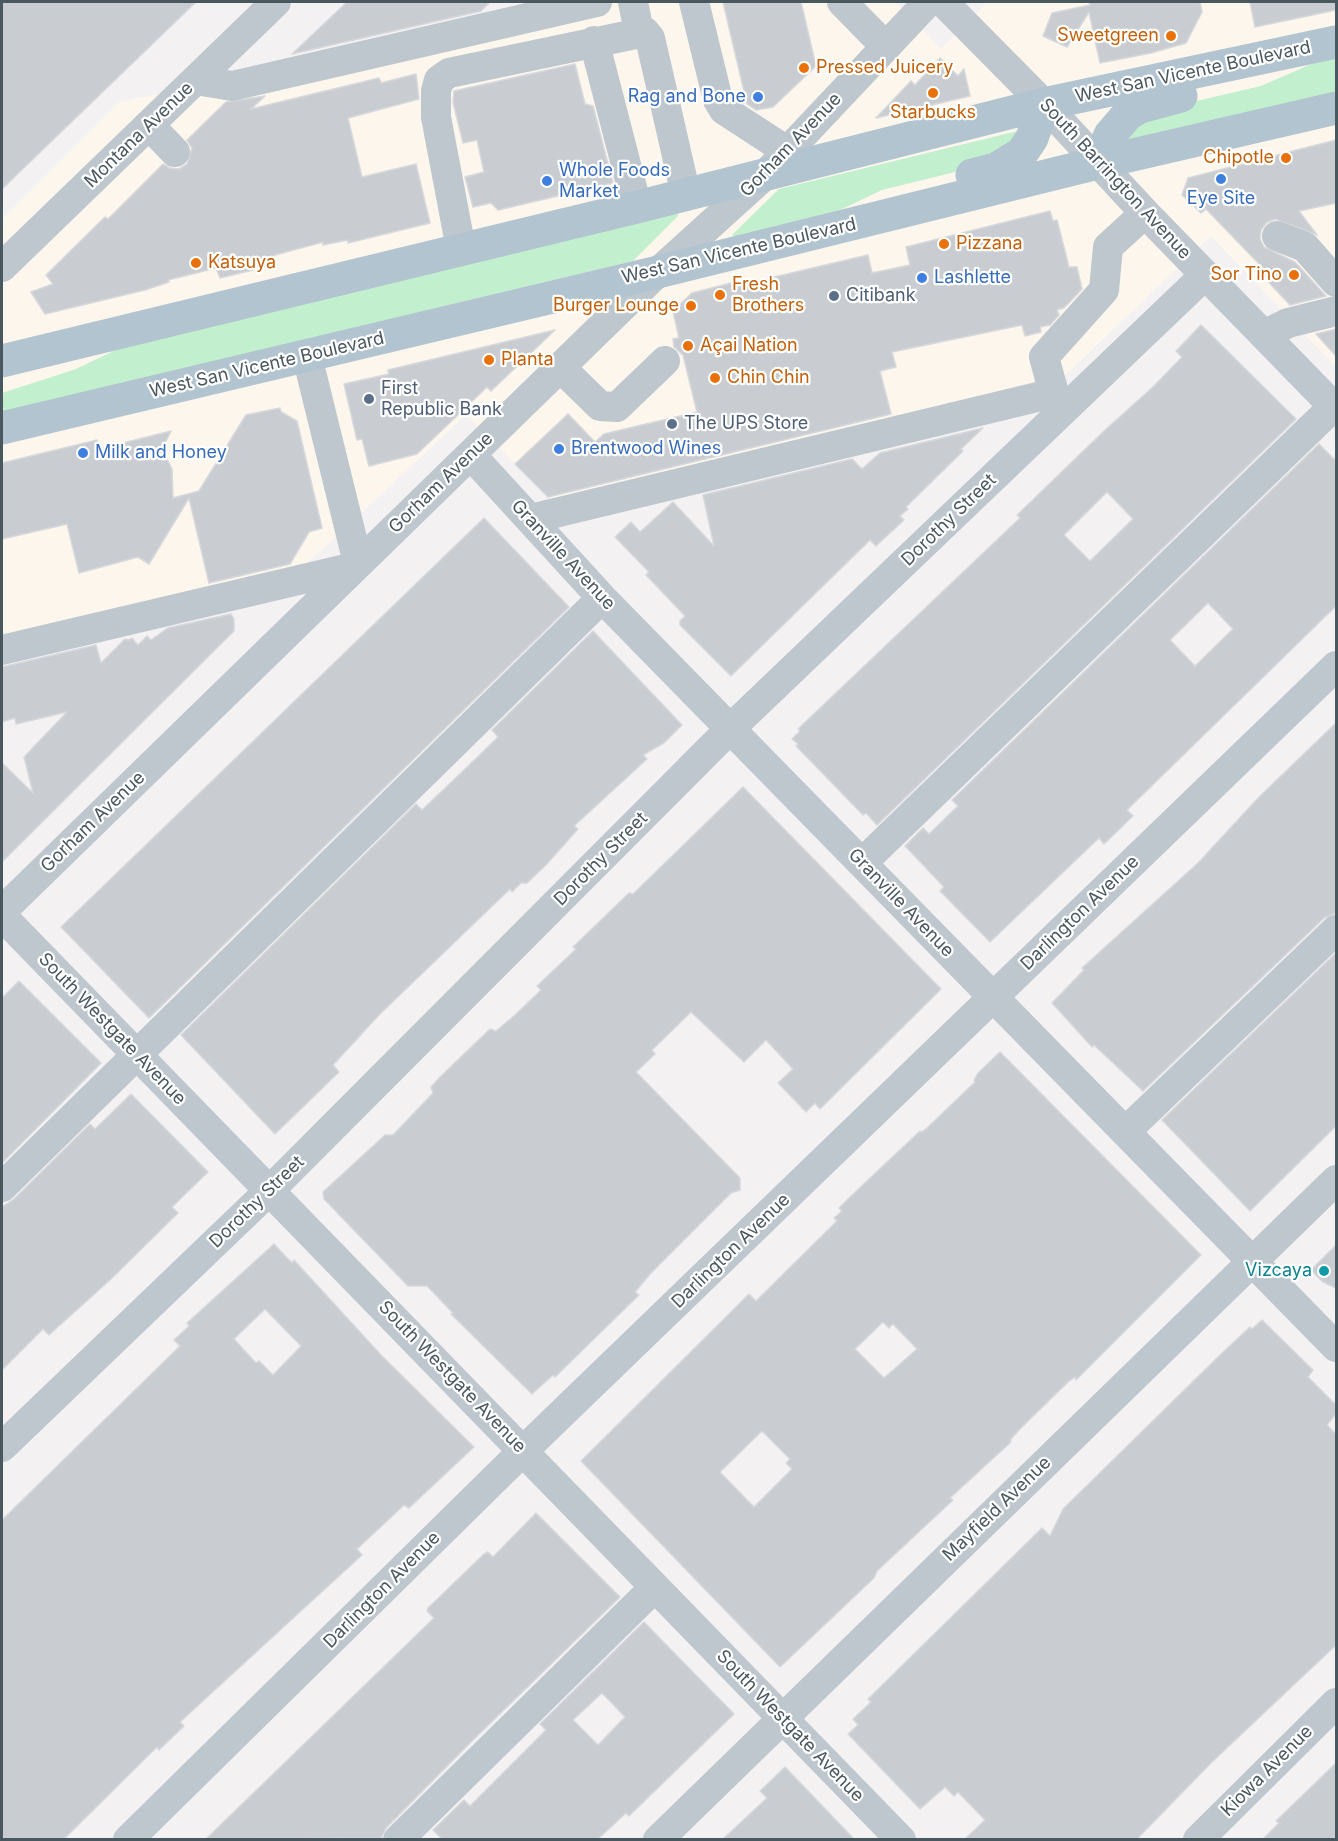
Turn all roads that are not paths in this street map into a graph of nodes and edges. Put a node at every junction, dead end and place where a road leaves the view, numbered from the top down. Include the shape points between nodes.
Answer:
1 (276, 2) edge
2 (597, 2) edge
3 (633, 2) edge
4 (694, 2) edge
5 (842, 2) edge
6 (928, 2) edge
7 (943, 2) edge
8 (639, 32) junction
9 (594, 41) junction
10 (1325, 44) edge
11 (886, 47) junction
12 (196, 80) junction
13 (1044, 104) junction
14 (1336, 108) edge
15 (150, 125) junction
16 (787, 151) junction
17 (175, 152) dead end
18 (1098, 163) junction
19 (764, 176) junction
20 (686, 195) junction
21 (637, 207) junction
22 (1144, 213) junction
23 (1277, 236) dead end
24 (788, 240) junction
25 (461, 249) junction
26 (2, 267) edge
27 (658, 272) junction
28 (1205, 275) junction
29 (1336, 282) edge
30 (1336, 311) edge
31 (145, 328) junction
32 (1264, 335) junction
33 (307, 356) junction
34 (2, 361) edge
35 (665, 361) dead end
36 (561, 368) junction
37 (2, 385) edge
38 (1061, 400) junction
39 (1336, 406) edge
40 (2, 428) edge
41 (471, 455) junction
42 (530, 519) junction
43 (356, 565) junction
44 (602, 598) junction
45 (2, 650) edge
46 (1336, 666) edge
47 (731, 728) junction
48 (862, 863) junction
49 (2, 911) edge
50 (2, 916) edge
51 (1336, 930) edge
52 (993, 997) junction
53 (136, 1055) junction
54 (1125, 1132) junction
55 (1336, 1180) edge
56 (2, 1186) edge
57 (270, 1190) junction
58 (1252, 1261) junction
59 (1336, 1347) edge
60 (2, 1447) edge
61 (524, 1450) junction
62 (655, 1587) junction
63 (1336, 1703) edge
64 (782, 1719) junction
65 (128, 1839) edge
66 (398, 1839) edge
67 (658, 1839) edge
68 (901, 1839) edge
69 (1198, 1839) edge

1 - 12 street, Montana Avenue
2 - 12 street via 232,86
3 - 8 street
4 - 16 street via 718,100 724,110
5 - 11 street
6 - 11 street, Gorham Avenue
7 - 13 street, South Barrington Avenue
8 - 9 street
8 - 20 street via 650,38
9 - 21 street
9 - 25 street via 449,73 439,80 435,117
10 - 13 main road, West San Vicente Boulevard
10 - 18 main road via 1247,80 1140,106 1118,123
11 - 16 street, Gorham Avenue
12 - 15 street, Montana Avenue
13 - 18 street, South Barrington Avenue
13 - 19 main road, West San Vicente Boulevard
13 - 24 main road via 1032,138 1010,163 895,194
14 - 18 main road, West San Vicente Boulevard
15 - 17 street
15 - 26 street, Montana Avenue
16 - 19 street, Gorham Avenue
18 - 22 street, South Barrington Avenue
18 - 24 main road, West San Vicente Boulevard
19 - 20 main road, West San Vicente Boulevard
19 - 27 street, Gorham Avenue
20 - 21 main road, West San Vicente Boulevard
21 - 25 main road, West San Vicente Boulevard
22 - 28 street, South Barrington Avenue
22 - 38 street via 1108,247 1104,290 1044,357
23 - 29 street via 1305,247
24 - 27 main road, West San Vicente Boulevard
25 - 31 main road, West San Vicente Boulevard
27 - 33 main road, West San Vicente Boulevard
27 - 36 street, Gorham Avenue
28 - 32 street, South Barrington Avenue
28 - 38 street, Dorothy Street
30 - 32 street via 1288,323
31 - 34 main road, West San Vicente Boulevard
31 - 37 main road via 75,361
32 - 39 street, South Barrington Avenue
33 - 40 main road, West San Vicente Boulevard
33 - 43 street
35 - 36 street via 617,407 600,406
36 - 41 street, Gorham Avenue
38 - 42 street
38 - 47 street, Dorothy Street
39 - 48 street
41 - 42 street, Granville Avenue
41 - 43 street, Gorham Avenue
42 - 44 street, Granville Avenue
43 - 45 street
43 - 49 street, Gorham Avenue
44 - 47 street, Granville Avenue
44 - 53 street
46 - 52 street, Darlington Avenue
47 - 48 street, Granville Avenue
47 - 57 street, Dorothy Street
48 - 52 street, Granville Avenue
50 - 53 street, South Westgate Avenue
51 - 54 street
52 - 54 street, Granville Avenue
52 - 61 street, Darlington Avenue
53 - 56 street
53 - 57 street, South Westgate Avenue
54 - 58 street, Granville Avenue
55 - 58 street, Mayfield Avenue
57 - 60 street, Dorothy Street
57 - 61 street, South Westgate Avenue
58 - 59 street, Granville Avenue
58 - 64 street, Mayfield Avenue
61 - 62 street, South Westgate Avenue
61 - 65 street, Darlington Avenue
62 - 64 street, South Westgate Avenue
62 - 66 street
63 - 69 street, Kiowa Avenue
64 - 67 street, Mayfield Avenue
64 - 68 street, South Westgate Avenue

